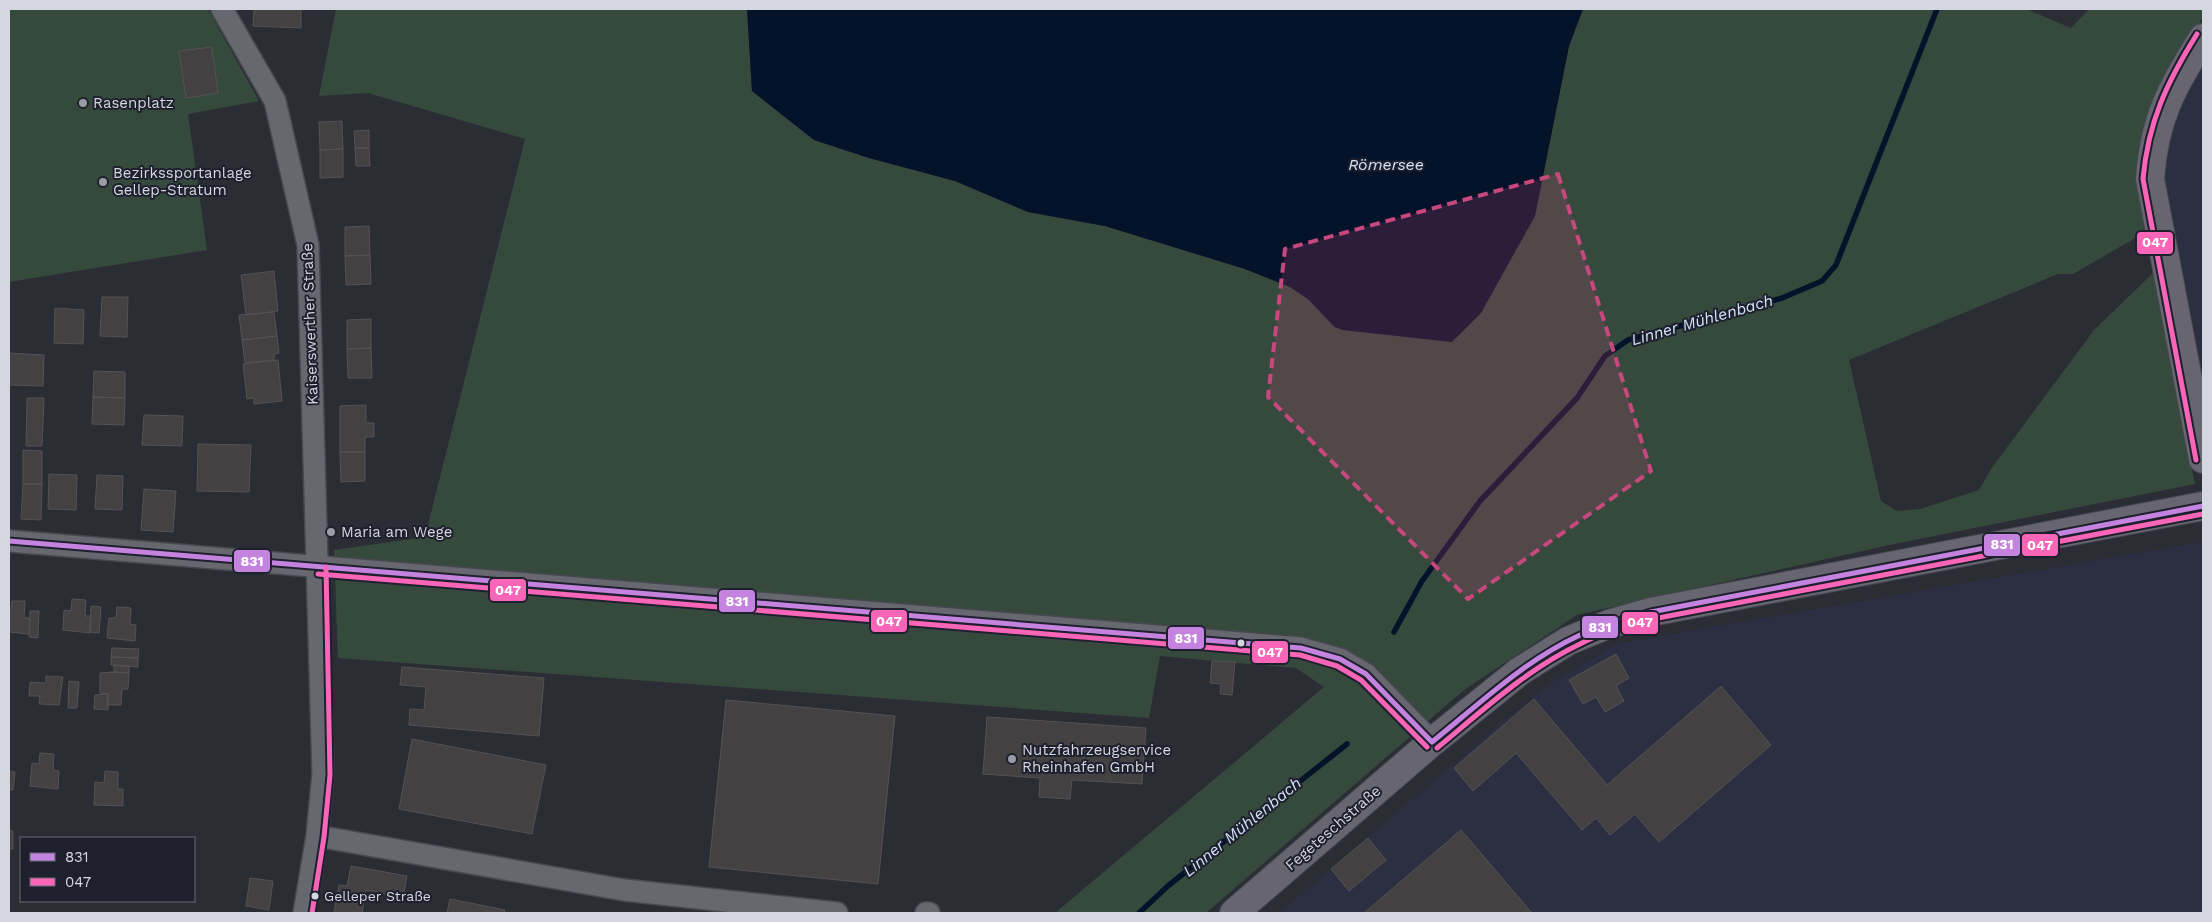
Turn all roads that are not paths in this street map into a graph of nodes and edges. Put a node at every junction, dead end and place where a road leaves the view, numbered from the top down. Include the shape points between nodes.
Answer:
1 (222, 9) edge
2 (2203, 38) edge
3 (2203, 459) edge
4 (2203, 506) edge
5 (9, 541) edge
6 (318, 567) junction
7 (1432, 742) junction
8 (317, 836) junction
9 (304, 913) edge
10 (837, 913) edge
11 (1234, 913) edge

1 - 6 street, Kaiserswerther Straße via 275,101 308,245
2 - 3 main road via 2170,94 2158,124 2152,146 2150,179
4 - 7 main road, Fegeteschstraße via 1651,612 1609,624 1568,641 1520,671
5 - 6 street
6 - 7 street via 1301,648 1340,659 1366,674
6 - 8 street via 323,774
7 - 11 main road, Fegeteschstraße
8 - 9 street
8 - 10 street via 624,890

